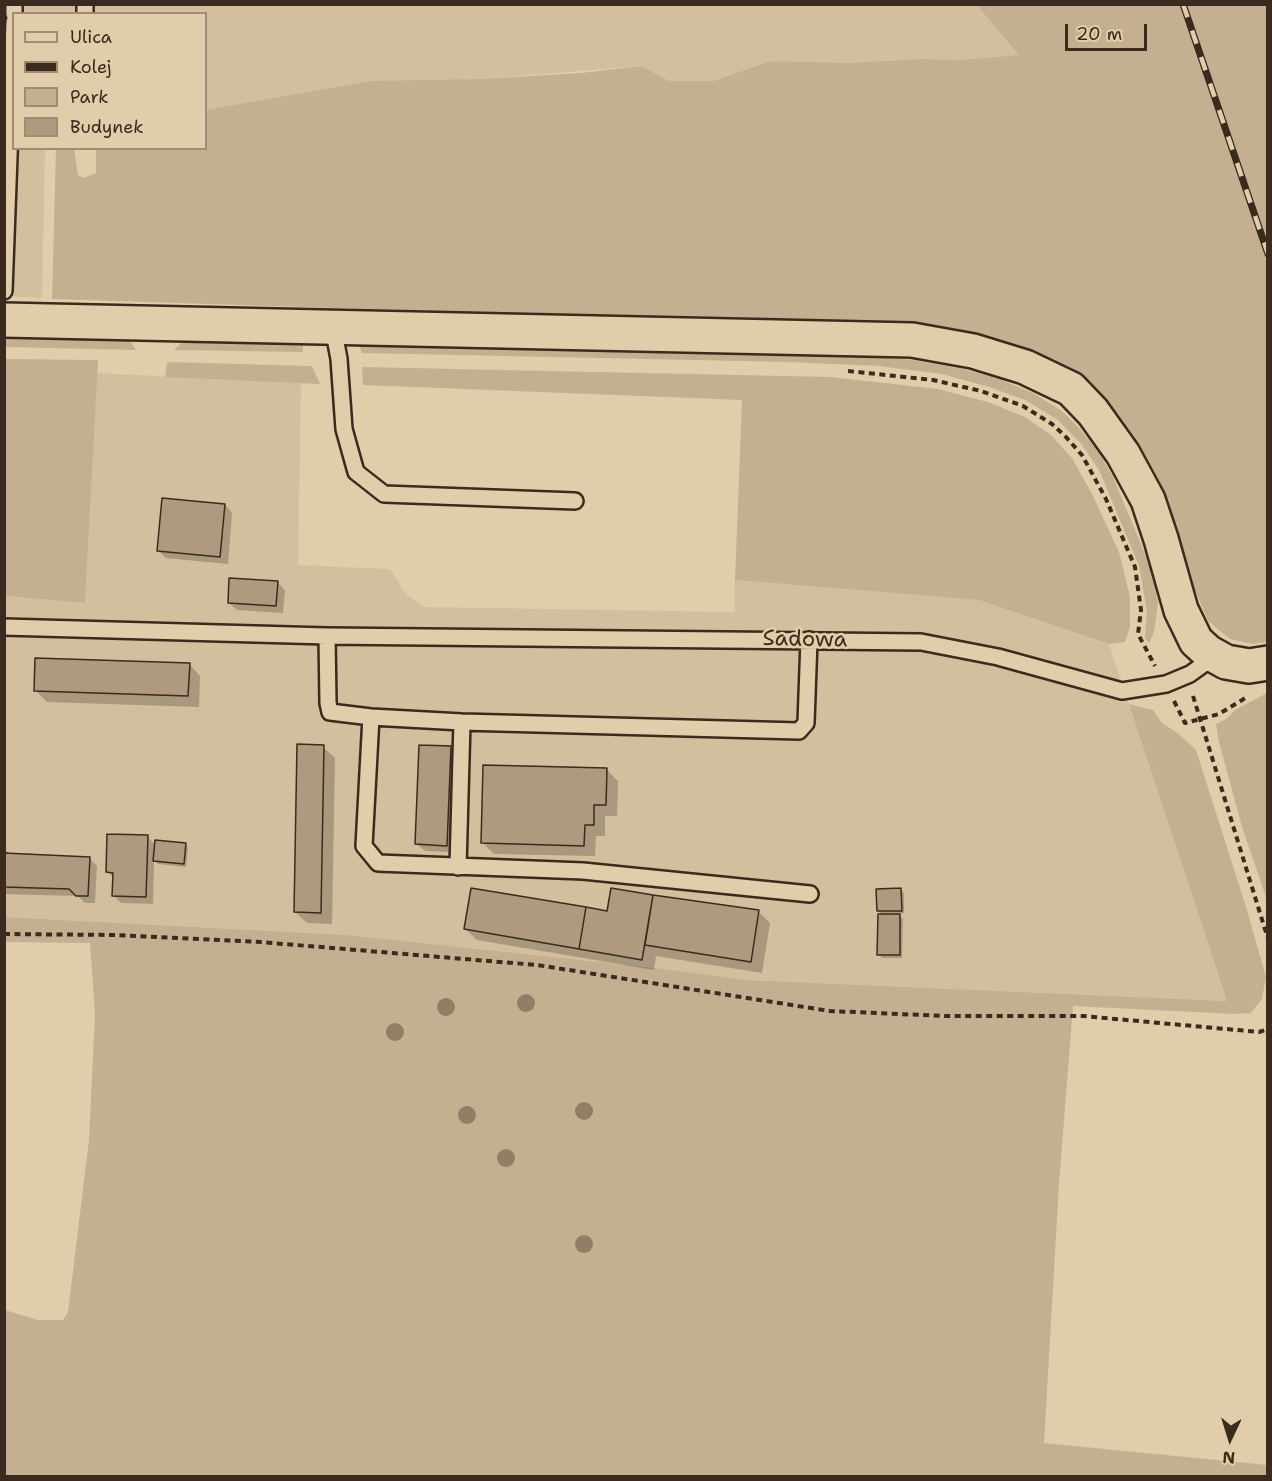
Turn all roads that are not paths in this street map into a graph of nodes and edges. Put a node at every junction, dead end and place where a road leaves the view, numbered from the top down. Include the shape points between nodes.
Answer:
1 (12, 76) edge
2 (4, 291) edge
3 (4, 320) edge
4 (333, 327) junction
5 (575, 501) dead end
6 (4, 627) edge
7 (327, 636) junction
8 (809, 640) junction
9 (1268, 663) edge
10 (1202, 665) junction
11 (371, 717) junction
12 (462, 722) junction
13 (458, 867) junction
14 (810, 894) dead end

1 - 2 lane
3 - 4 main road
4 - 5 lane via 344,429 356,472 384,494
4 - 10 main road via 912,340 973,351 1026,367 1071,389 1123,454 1148,500
6 - 7 lane, Sadowa
7 - 8 lane, Sadowa
7 - 11 lane via 330,712
8 - 10 lane, Sadowa via 921,642 998,657 1122,691 1166,684
8 - 12 lane via 806,723 799,731
9 - 10 main road
11 - 12 lane
11 - 13 lane via 364,846 378,863
12 - 13 lane
13 - 14 lane via 583,871

